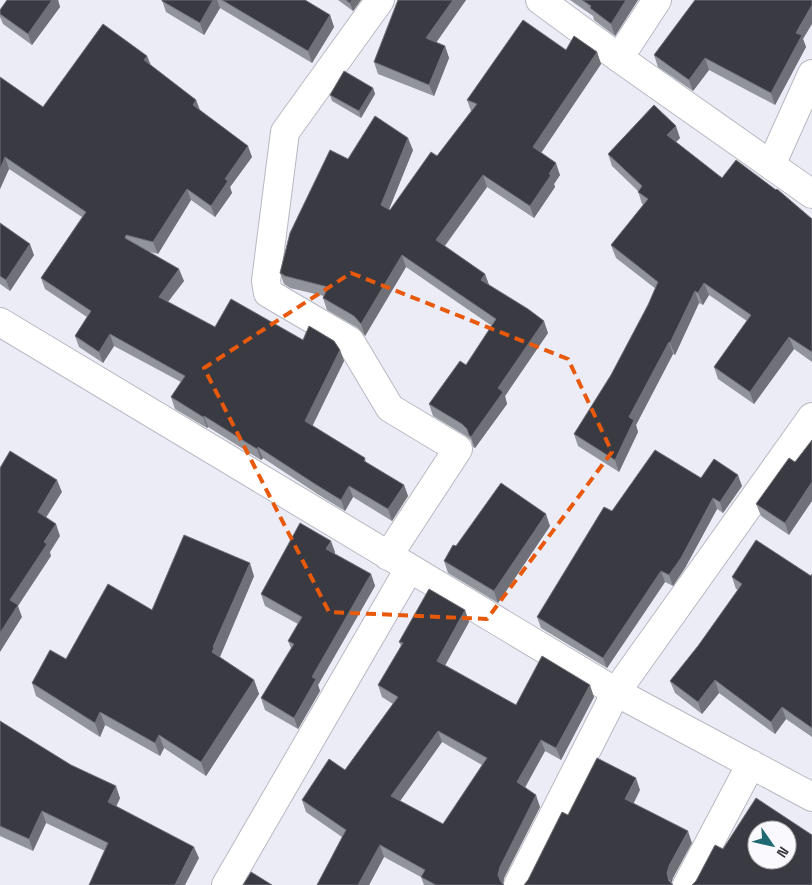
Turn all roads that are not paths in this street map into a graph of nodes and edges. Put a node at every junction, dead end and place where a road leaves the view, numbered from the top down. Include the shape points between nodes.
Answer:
1 (380, 0) edge
2 (540, 0) edge
3 (658, 0) edge
4 (619, 58) junction
5 (812, 74) edge
6 (771, 165) junction
7 (812, 194) edge
8 (0, 322) edge
9 (812, 417) edge
10 (399, 562) junction
11 (616, 692) junction
12 (751, 764) junction
13 (812, 797) edge
14 (226, 885) edge
15 (518, 885) edge
16 (687, 885) edge

1 - 10 street via 285,132 266,282 268,293 350,342 390,408 458,449
2 - 4 street
3 - 4 street
4 - 6 street
5 - 6 street
6 - 7 street
8 - 10 street
9 - 11 street
10 - 11 street
10 - 14 street
11 - 12 street
11 - 15 street
12 - 13 street
12 - 16 street

